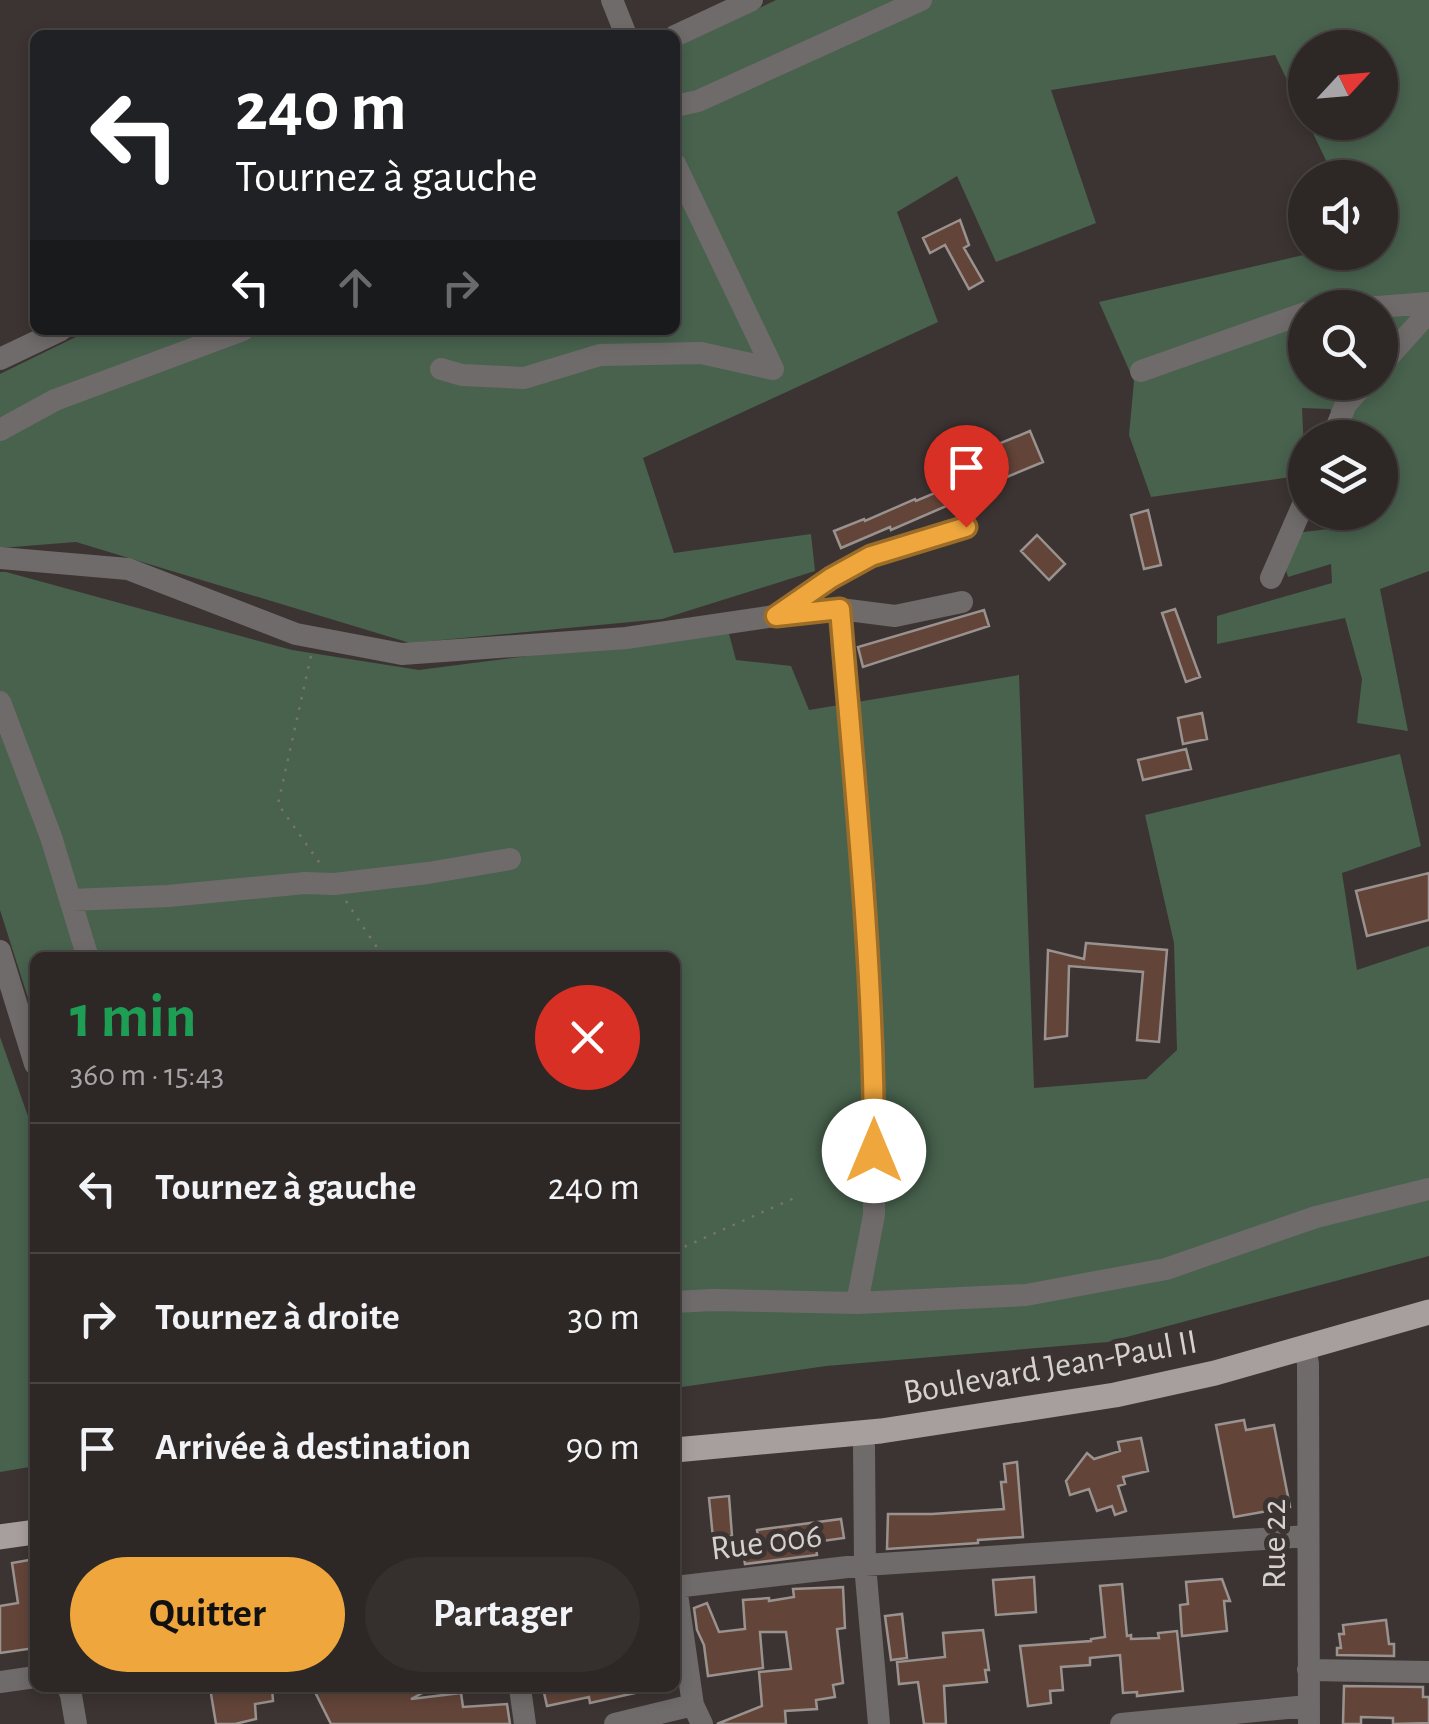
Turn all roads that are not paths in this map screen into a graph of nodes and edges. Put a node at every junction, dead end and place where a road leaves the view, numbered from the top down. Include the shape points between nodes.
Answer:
1 (612, 0) edge
2 (752, 0) edge
3 (921, 0) edge
4 (624, 30) edge
5 (680, 34) edge
6 (680, 105) edge
7 (680, 174) edge
8 (1429, 303) edge
9 (1398, 305) edge
10 (1429, 312) edge
11 (1288, 319) edge
12 (50, 335) edge
13 (230, 335) edge
14 (1398, 346) edge
15 (0, 359) edge
16 (441, 370) dead end
17 (1141, 371) dead end
18 (0, 430) edge
19 (966, 527) dead end
20 (1292, 530) edge
21 (0, 558) edge
22 (1271, 578) dead end
23 (962, 602) dead end
24 (840, 609) junction
25 (776, 616) junction
26 (0, 702) edge
27 (510, 859) dead end
28 (71, 900) junction
29 (0, 952) edge
30 (86, 952) edge
31 (30, 1048) edge
32 (1429, 1189) edge
33 (680, 1302) edge
34 (857, 1303) junction
35 (1429, 1312) edge
36 (1429, 1328) edge
37 (1306, 1356) junction
38 (864, 1447) junction
39 (680, 1450) edge
40 (680, 1465) edge
41 (30, 1521) edge
42 (0, 1524) edge
43 (30, 1533) edge
44 (1308, 1536) junction
45 (0, 1537) edge
46 (865, 1565) junction
47 (680, 1587) edge
48 (680, 1611) edge
49 (1308, 1670) junction
50 (1429, 1672) edge
51 (30, 1678) edge
52 (0, 1682) edge
53 (70, 1692) edge
54 (521, 1692) edge
55 (697, 1715) edge
56 (1308, 1715) edge
57 (76, 1724) edge
58 (525, 1724) edge
59 (615, 1724) edge
60 (879, 1724) edge
61 (1121, 1724) edge

1 - 4 street
2 - 5 street
3 - 6 street
7 - 16 street via 774,369 675,353 600,355 524,378
8 - 9 street
10 - 14 street
11 - 17 street
12 - 15 street
13 - 18 street via 55,400
19 - 25 street via 871,556
20 - 22 street
21 - 25 street via 128,569 296,634 402,654 626,638
23 - 24 street via 895,616
24 - 25 street
24 - 34 street via 874,1054 874,1215
26 - 28 street
27 - 28 street via 334,884
28 - 30 street
29 - 31 street
32 - 34 street via 1316,1217 1166,1269 1026,1295
33 - 34 street
35 - 37 main road, Boulevard Jean-Paul II
36 - 37 main road, Boulevard Jean-Paul II
37 - 38 main road, Boulevard Jean-Paul II via 1129,1408
37 - 39 main road, Boulevard Jean-Paul II via 1115,1395 881,1431
37 - 44 street, Rue 22
38 - 40 main road, Boulevard Jean-Paul II
38 - 46 street
41 - 42 main road
43 - 45 main road
44 - 46 street, Rue 006
44 - 49 street, Rue 22
46 - 47 street, Rue 006
46 - 60 street
48 - 55 street
49 - 50 street
49 - 56 street, Rue 22
51 - 52 street
53 - 57 street
54 - 58 street
55 - 59 street
56 - 61 street

